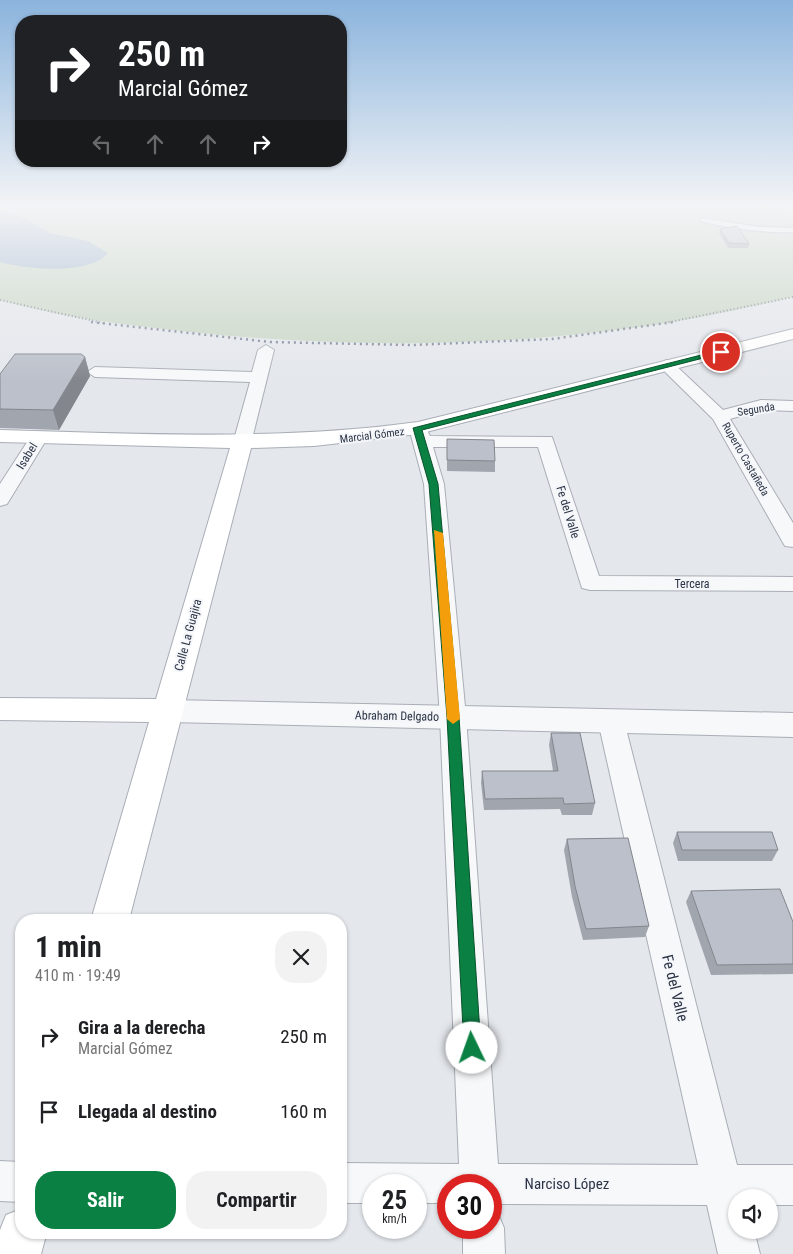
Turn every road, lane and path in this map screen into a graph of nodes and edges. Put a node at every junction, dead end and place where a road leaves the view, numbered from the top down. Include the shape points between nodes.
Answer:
1 (793, 334) edge
2 (266, 350) dead end
3 (666, 365) junction
4 (95, 372) dead end
5 (258, 377) junction
6 (793, 406) edge
7 (720, 416) junction
8 (420, 435) junction
9 (0, 436) edge
10 (39, 437) junction
11 (242, 443) junction
12 (0, 500) edge
13 (793, 541) edge
14 (590, 583) joint
15 (793, 584) edge
16 (0, 709) edge
17 (168, 711) junction
18 (453, 717) junction
19 (611, 721) junction
20 (793, 725) edge
21 (112, 914) edge
22 (479, 1174) edge
23 (0, 1181) edge
24 (15, 1182) edge
25 (347, 1183) edge
26 (437, 1184) edge
27 (502, 1184) edge
28 (722, 1184) junction
29 (793, 1185) edge
30 (21, 1239) edge
31 (483, 1239) edge
32 (17, 1254) edge
33 (484, 1254) edge
34 (739, 1254) edge

1 - 3 main road, Marcial Gómez
2 - 5 street, Calle La Guajira
3 - 7 street, Ruperto Castañeda
3 - 8 main road, Marcial Gómez
4 - 5 street
5 - 11 street, Calle La Guajira
6 - 7 street, Segunda via 761,406
7 - 13 street, Ruperto Castañeda
8 - 11 main road, Marcial Gómez
8 - 14 street, Fe del Valle via 546,441
8 - 18 street via 434,484
9 - 10 main road, Marcial Gómez
10 - 11 main road, Marcial Gómez
10 - 12 street, Isabel
11 - 17 main road, Calle La Guajira
14 - 15 street, Tercera
16 - 17 main road, Abraham Delgado
17 - 18 street, Abraham Delgado
17 - 21 main road, Calle La Guajira
18 - 19 street, Abraham Delgado
18 - 22 street
19 - 20 street, Abraham Delgado
19 - 28 street, Fe del Valle
23 - 24 street
25 - 26 street, Narciso López
27 - 28 street, Narciso López
28 - 29 street, Narciso López
28 - 34 street, Fe del Valle
30 - 32 main road
31 - 33 street

